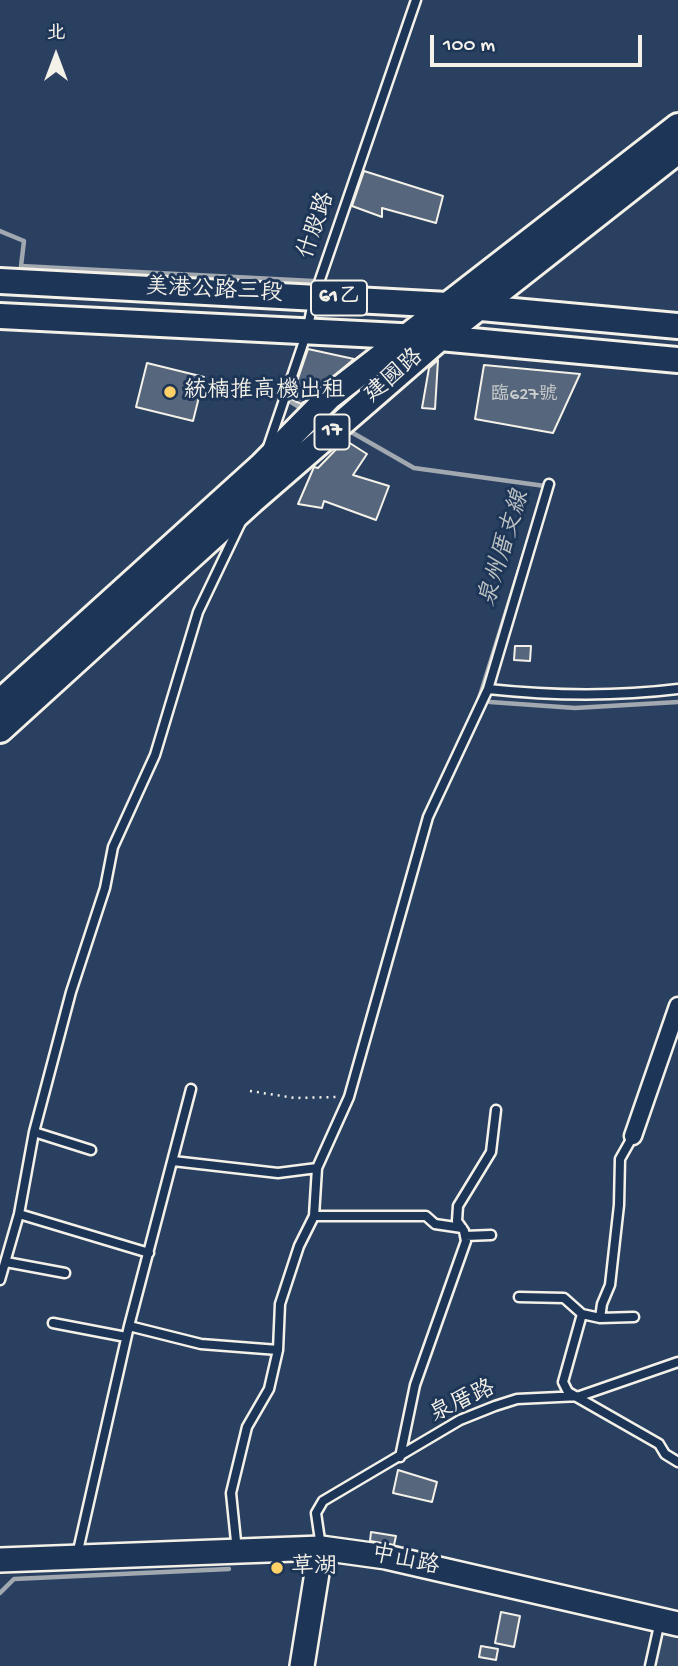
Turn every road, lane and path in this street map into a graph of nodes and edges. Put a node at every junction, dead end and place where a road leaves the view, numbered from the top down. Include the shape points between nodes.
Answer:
1 (416, 0) edge
2 (678, 126) edge
3 (678, 151) edge
4 (0, 281) edge
5 (314, 297) junction
6 (448, 305) junction
7 (480, 308) junction
8 (0, 317) edge
9 (678, 326) edge
10 (307, 332) junction
11 (408, 336) junction
12 (440, 338) junction
13 (678, 360) edge
14 (262, 465) junction
15 (549, 484) dead end
16 (252, 501) junction
17 (488, 689) junction
18 (678, 689) edge
19 (0, 702) edge
20 (0, 730) edge
21 (678, 1006) edge
22 (191, 1089) dead end
23 (250, 1091) dead end
24 (349, 1097) junction
25 (496, 1110) dead end
26 (34, 1132) junction
27 (633, 1136) joint
28 (91, 1150) dead end
29 (173, 1161) junction
30 (317, 1168) junction
31 (19, 1214) junction
32 (314, 1216) junction
33 (463, 1232) junction
34 (491, 1236) dead end
35 (149, 1253) junction
36 (6, 1262) junction
37 (65, 1273) dead end
38 (0, 1280) edge
39 (519, 1297) dead end
40 (582, 1314) junction
41 (634, 1317) dead end
42 (600, 1318) junction
43 (53, 1323) dead end
44 (129, 1326) junction
45 (126, 1338) junction
46 (278, 1350) junction
47 (678, 1362) edge
48 (580, 1396) junction
49 (400, 1457) junction
50 (678, 1462) edge
51 (321, 1548) junction
52 (237, 1553) junction
53 (76, 1558) junction
54 (0, 1560) edge
55 (669, 1623) edge
56 (302, 1666) edge
57 (649, 1666) edge

1 - 5 lane, 什股路
2 - 6 main road, 建國路 / 17
3 - 7 main road, 建國路 / 17
4 - 5 main road, 美港公路三段 / 61乙
5 - 6 main road, 美港公路三段 / 61乙
5 - 10 lane, 什股路
6 - 7 main road, 美港公路三段 / 61乙
6 - 11 main road, 建國路 / 17
7 - 9 main road, 美港公路三段 / 61乙
7 - 12 main road, 建國路 / 17
8 - 10 main road, 美港公路三段 / 61乙
10 - 11 main road, 美港公路三段 / 61乙
10 - 14 lane, 什股路
11 - 12 main road, 美港公路三段 / 61乙
11 - 14 main road, 建國路 / 17 via 329,397
12 - 13 main road, 美港公路三段 / 61乙
12 - 16 main road, 建國路 / 17
14 - 16 lane, 什股路
14 - 19 main road, 建國路 / 17
15 - 17 lane
16 - 20 main road, 建國路 / 17
16 - 26 lane, 什股路 via 198,612 155,755 113,847
17 - 18 lane via 556,696
17 - 24 lane via 428,817
21 - 27 street
22 - 29 lane
23 - 24 path via 295,1098
24 - 30 lane
25 - 33 lane via 491,1152 458,1206 457,1222
26 - 28 lane
26 - 31 lane, 什股路
27 - 42 lane via 620,1159 610,1285
29 - 30 lane via 278,1173
29 - 35 lane
30 - 32 lane
31 - 35 lane
31 - 36 lane, 什股路
32 - 33 lane via 426,1216 435,1224
32 - 46 lane via 280,1304
33 - 34 lane
33 - 49 lane via 466,1241 415,1385
35 - 44 lane
36 - 37 lane
36 - 38 lane, 什股路
39 - 40 lane via 564,1298
40 - 42 lane
40 - 48 lane via 563,1382 568,1392
41 - 42 lane
43 - 45 lane
44 - 45 lane
44 - 46 lane via 201,1343
45 - 53 lane
46 - 52 lane via 269,1389 247,1427 231,1493
47 - 48 lane, 泉厝路
48 - 49 lane, 泉厝路 via 517,1399 495,1406 460,1420
48 - 50 lane via 659,1444
49 - 51 lane, 泉厝路 via 323,1501 316,1513
51 - 52 street, 中山路
51 - 55 street, 中山路 via 386,1557
51 - 56 street
52 - 53 street, 中山路
53 - 54 street, 中山路
55 - 57 lane

